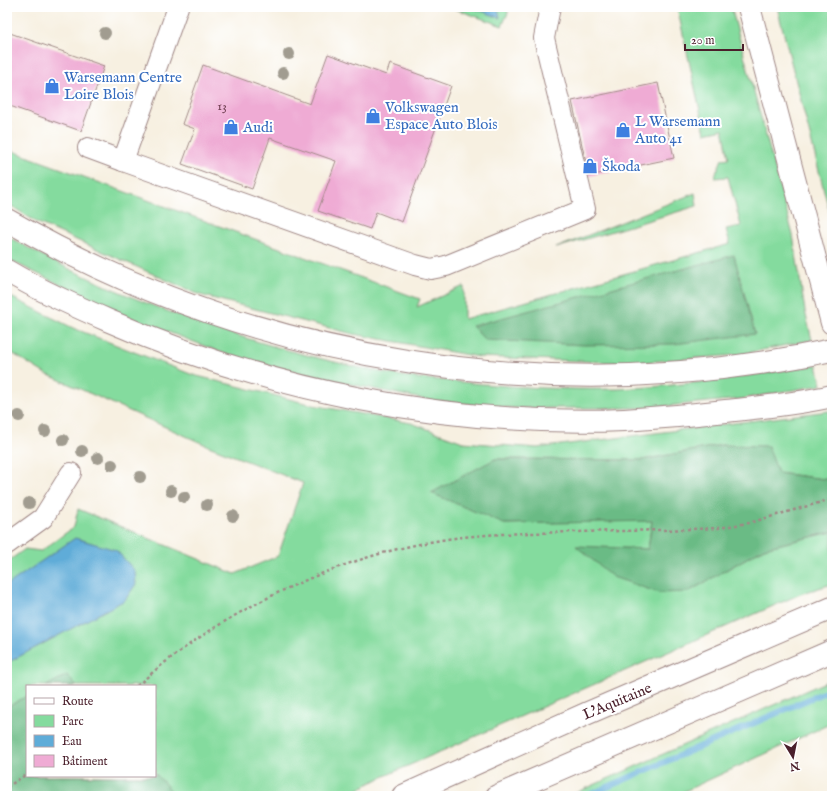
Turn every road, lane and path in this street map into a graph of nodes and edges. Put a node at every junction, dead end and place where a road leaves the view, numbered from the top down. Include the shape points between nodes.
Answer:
1 (178, 7) edge
2 (550, 7) edge
3 (750, 7) edge
4 (88, 148) dead end
5 (124, 161) junction
6 (7, 220) edge
7 (7, 271) edge
8 (830, 314) edge
9 (832, 350) edge
10 (832, 396) edge
11 (71, 472) dead end
12 (832, 499) edge
13 (7, 544) edge
14 (832, 608) edge
15 (832, 650) edge
16 (138, 685) edge
17 (26, 775) edge
18 (7, 787) edge
19 (403, 796) edge
20 (497, 796) edge

1 - 5 lane
2 - 5 lane via 544,38 585,210 446,266 432,269 415,265
3 - 8 main road
4 - 5 lane
6 - 9 main road via 101,269 197,308 314,343 400,361 506,373 622,375 685,372
7 - 10 main road via 100,317 190,352 307,387 404,406 502,417 623,420 754,408
11 - 13 lane via 43,518
12 - 16 path via 749,523 718,528 505,534 463,538 386,552 350,563 256,604 213,628 174,655
14 - 19 main road, L'Aquitaine
15 - 20 main road
17 - 18 path

